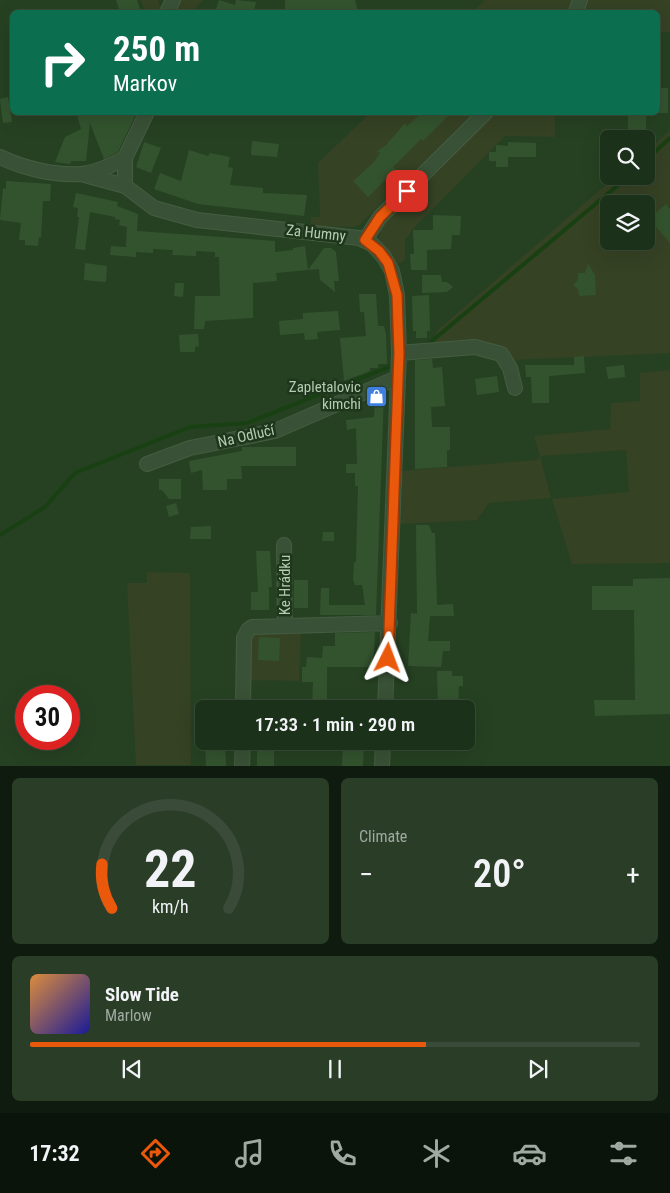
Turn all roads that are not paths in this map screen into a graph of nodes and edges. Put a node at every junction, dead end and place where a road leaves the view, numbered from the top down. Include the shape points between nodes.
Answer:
1 (146, 115) edge
2 (483, 115) edge
3 (0, 157) edge
4 (125, 158) junction
5 (17, 165) junction
6 (0, 169) edge
7 (81, 174) junction
8 (125, 186) junction
9 (365, 240) junction
10 (398, 364) junction
11 (515, 388) dead end
12 (147, 464) dead end
13 (284, 545) dead end
14 (390, 623) junction
15 (285, 625) junction
16 (243, 700) edge
17 (386, 700) edge
18 (242, 750) edge
19 (383, 750) edge
20 (242, 766) edge
21 (382, 766) edge

1 - 4 street
2 - 9 street via 380,217
3 - 5 street
4 - 7 street
4 - 8 street
5 - 6 street
5 - 7 street
7 - 8 street
8 - 9 street, Za Humny via 154,208 197,220 337,234
9 - 10 street, Za Humny via 384,257 394,278
10 - 11 street, Na Odlučí via 418,351 475,347 501,354 510,368
10 - 12 street, Na Odlučí via 275,431 190,448
10 - 14 street, Za Humny
13 - 15 street, Ke Hrádku
14 - 15 street, Ke Hrádku
14 - 17 street, Za Humny
15 - 16 street, Ke Hrádku via 256,626 245,634
18 - 20 street
19 - 21 street

